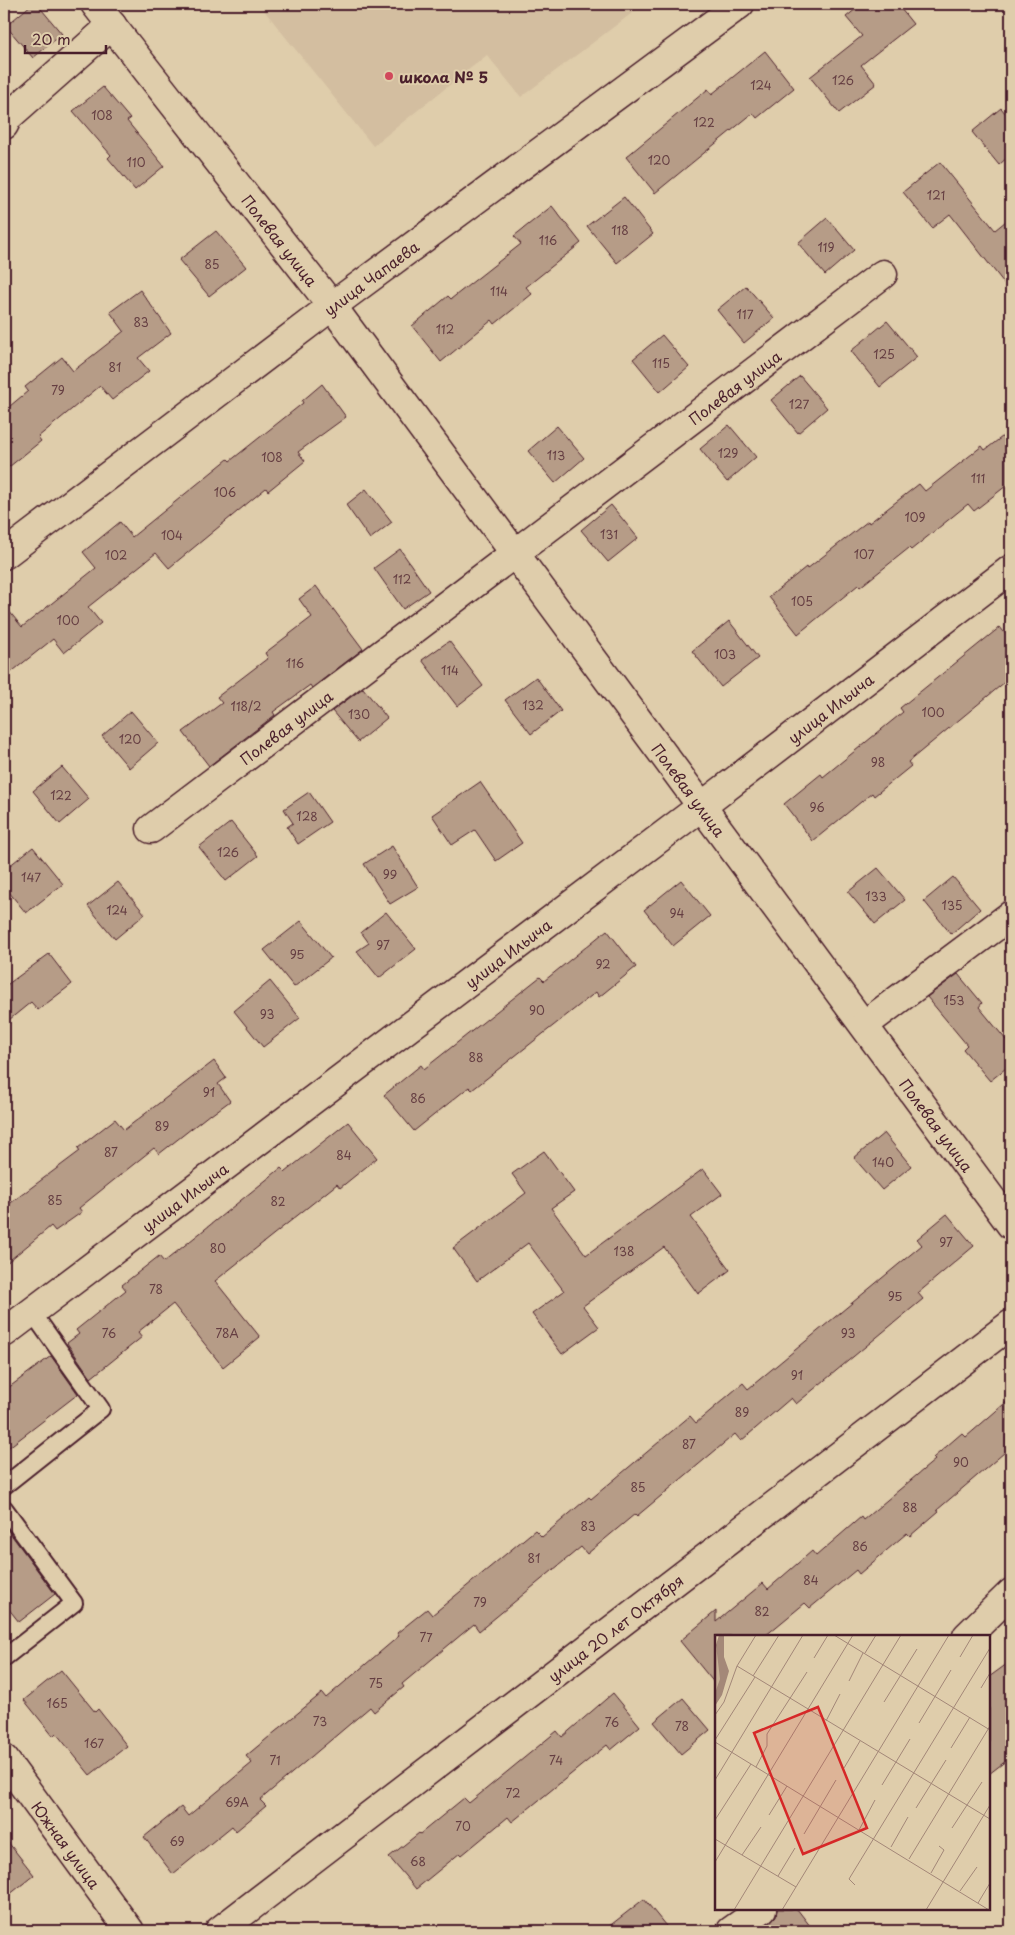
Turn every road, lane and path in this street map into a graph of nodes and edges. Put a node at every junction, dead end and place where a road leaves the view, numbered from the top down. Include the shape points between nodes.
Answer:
1 (95, 4) edge
2 (740, 4) edge
3 (112, 25) junction
4 (4, 125) edge
5 (883, 274) dead end
6 (332, 306) junction
7 (515, 554) junction
8 (4, 555) edge
9 (1011, 570) edge
10 (702, 806) junction
11 (151, 829) dead end
12 (1011, 915) edge
13 (864, 1025) junction
14 (1011, 1225) edge
15 (32, 1312) junction
16 (1011, 1324) edge
17 (4, 1333) edge
18 (4, 1486) edge
19 (4, 1508) edge
20 (1011, 1593) edge
21 (968, 1635) edge
22 (4, 1658) edge
23 (4, 1759) edge
24 (761, 1910) edge
25 (130, 1931) edge
26 (218, 1931) edge
27 (731, 1931) edge

1 - 3 street, Полевая улица
2 - 6 street, улица Чапаева
3 - 4 street via 8,117
3 - 6 street, Полевая улица
5 - 7 street, Полевая улица
6 - 7 street, Полевая улица
6 - 8 street, улица Чапаева
7 - 10 street, Полевая улица
7 - 11 street, Полевая улица
9 - 10 street, улица Ильича
10 - 13 street, Полевая улица
10 - 15 street, улица Ильича
12 - 13 street
13 - 14 street, Полевая улица
15 - 17 street, улица Ильича
15 - 18 lane via 100,1409
16 - 26 street, улица 20 лет Октября
19 - 22 lane via 74,1603
20 - 21 street
23 - 25 street, Южная улица
24 - 27 street

